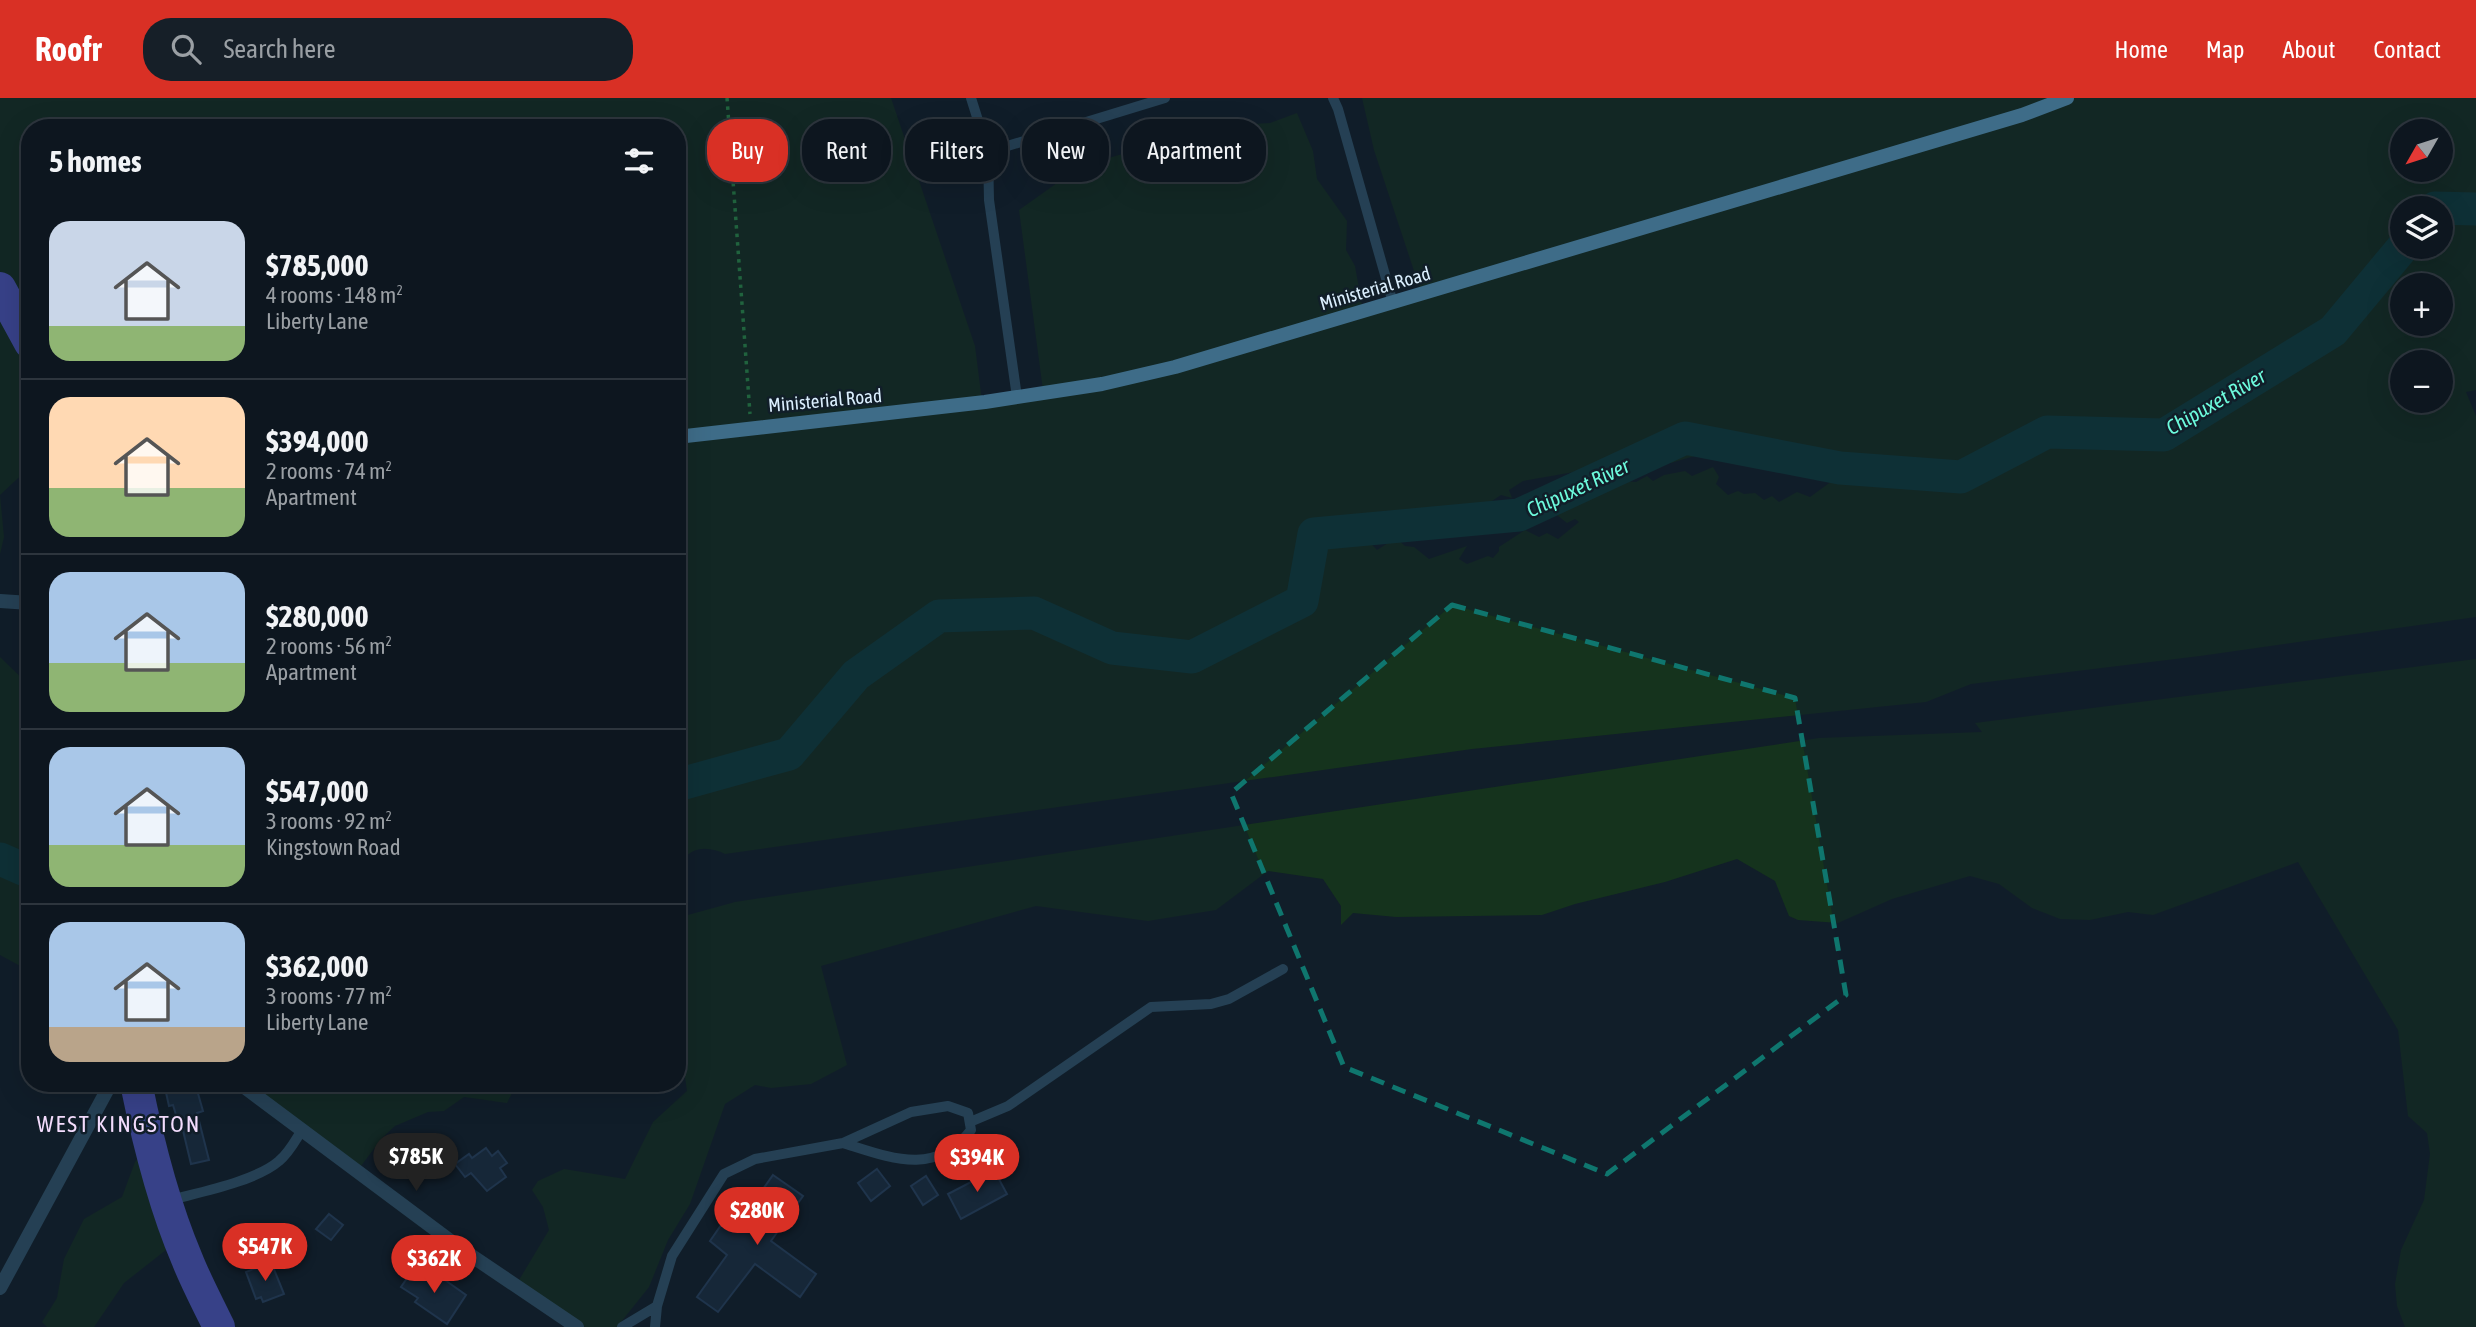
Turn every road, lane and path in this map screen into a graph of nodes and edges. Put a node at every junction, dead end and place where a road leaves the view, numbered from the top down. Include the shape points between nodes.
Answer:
1 (727, 98) edge
2 (971, 98) edge
3 (1165, 98) edge
4 (1332, 98) edge
5 (2067, 98) edge
6 (978, 119) edge
7 (1008, 146) edge
8 (989, 182) edge
9 (0, 288) edge
10 (1393, 303) junction
11 (21, 326) edge
12 (1017, 397) junction
13 (751, 427) junction
14 (686, 435) edge
15 (0, 601) edge
16 (21, 602) edge
17 (1283, 969) dead end
18 (106, 1092) edge
19 (138, 1092) edge
20 (251, 1092) edge
21 (970, 1122) junction
22 (302, 1130) junction
23 (843, 1143) junction
24 (167, 1201) junction
25 (0, 1288) edge
26 (657, 1306) junction
27 (219, 1327) edge
28 (577, 1327) edge
29 (622, 1327) edge
30 (655, 1327) edge

1 - 13 path
2 - 6 lane
3 - 7 lane
4 - 10 lane
5 - 10 main road, Ministerial Road
8 - 12 lane
9 - 11 main road
10 - 12 main road, Ministerial Road via 1175,367
12 - 13 main road, Ministerial Road
13 - 14 main road, Ministerial Road
15 - 16 street
17 - 21 lane via 1229,999 1150,1007 1008,1106
18 - 25 street
19 - 24 main road
20 - 22 street
21 - 23 lane via 968,1113 948,1106 911,1112
21 - 23 lane via 971,1130 959,1146 935,1157 899,1160
22 - 24 lane via 278,1162 244,1179
22 - 28 street via 460,1248
23 - 26 lane via 755,1159 724,1174 672,1256
24 - 27 main road via 186,1258
26 - 29 lane
26 - 30 lane

